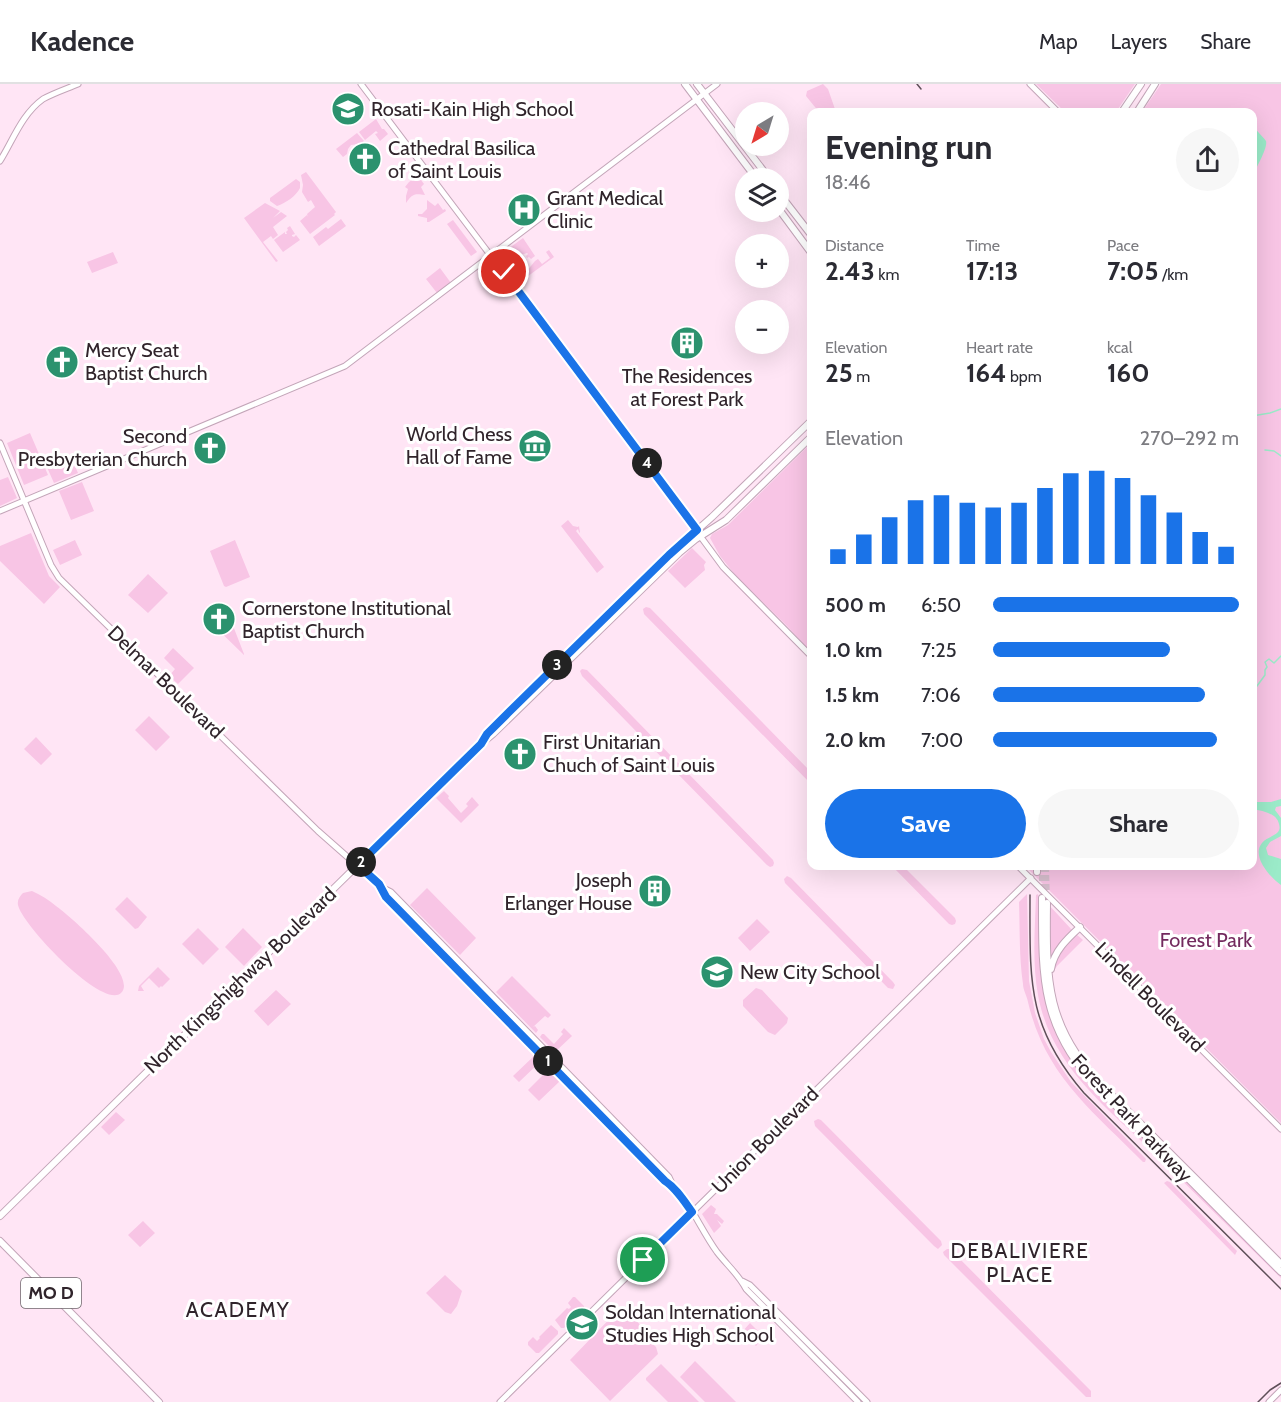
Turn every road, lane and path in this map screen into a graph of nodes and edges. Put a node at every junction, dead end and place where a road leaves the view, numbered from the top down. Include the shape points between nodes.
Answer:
1 (78, 84) edge
2 (361, 84) edge
3 (685, 84) edge
4 (697, 84) edge
5 (717, 84) edge
6 (1030, 84) edge
7 (1141, 84) edge
8 (1155, 84) edge
9 (704, 93) junction
10 (696, 100) junction
11 (1054, 108) edge
12 (1125, 108) edge
13 (1140, 108) edge
14 (0, 161) edge
15 (748, 168) edge
16 (760, 168) edge
17 (789, 206) edge
18 (788, 222) edge
19 (807, 230) edge
20 (807, 247) edge
21 (491, 256) junction
22 (807, 425) edge
23 (807, 441) edge
24 (0, 442) edge
25 (25, 501) junction
26 (0, 511) edge
27 (699, 533) junction
28 (807, 652) edge
29 (358, 865) junction
30 (1022, 870) edge
31 (1031, 878) junction
32 (1080, 927) junction
33 (1050, 985) junction
34 (1281, 1129) edge
35 (692, 1212) junction
36 (0, 1216) edge
37 (0, 1241) edge
38 (1281, 1264) edge
39 (1281, 1272) edge
40 (742, 1281) junction
41 (1281, 1390) edge
42 (159, 1402) edge
43 (500, 1402) edge
44 (858, 1402) edge
45 (867, 1402) edge
46 (1269, 1402) edge

1 - 14 main road via 50,95 34,108
2 - 21 main road
3 - 10 main road
4 - 9 main road
5 - 9 main road
6 - 11 main road
7 - 12 main road
8 - 13 main road
9 - 10 main road
9 - 16 main road
10 - 15 main road
10 - 21 main road
17 - 19 main road
18 - 20 main road
21 - 25 main road via 341,368
21 - 27 main road
22 - 27 main road, North Kingshighway Boulevard
23 - 27 main road, North Kingshighway Boulevard via 726,520
24 - 25 main road, Delmar Boulevard
25 - 26 main road
25 - 29 main road, Delmar Boulevard via 59,578 318,831
27 - 28 main road via 727,572
27 - 29 main road, North Kingshighway Boulevard
29 - 35 main road, Delmar Boulevard via 671,1184
29 - 36 main road, North Kingshighway Boulevard
30 - 31 main road, Lindell Boulevard
31 - 32 main road, Lindell Boulevard
31 - 35 main road, Union Boulevard
32 - 33 main road via 1056,953
32 - 34 main road, Lindell Boulevard
33 - 38 main road, Forest Park Parkway via 1061,1026 1086,1068
33 - 39 main road, Forest Park Parkway via 1044,900 1043,962 1049,1004 1076,1062
35 - 40 main road, Delmar Boulevard via 716,1251
35 - 43 main road, Union Boulevard
37 - 42 main road, MO D
40 - 44 main road, Delmar Boulevard
40 - 45 main road, Delmar Boulevard
41 - 46 main road

